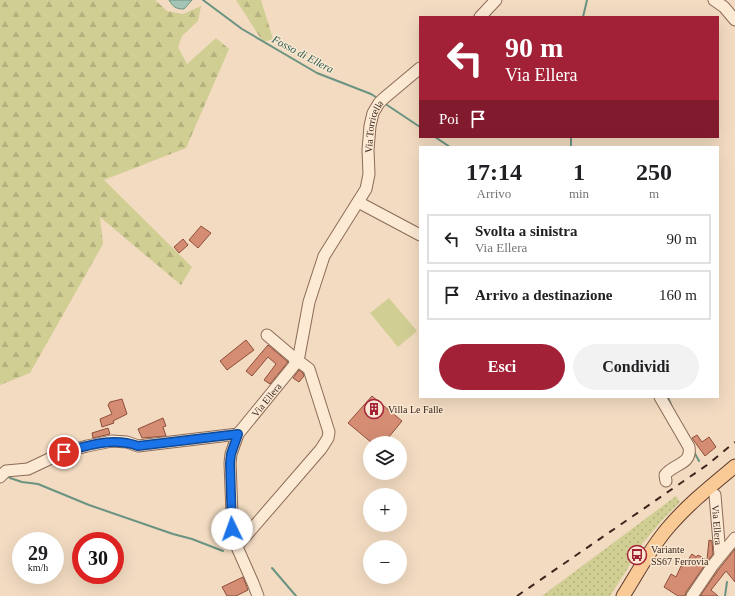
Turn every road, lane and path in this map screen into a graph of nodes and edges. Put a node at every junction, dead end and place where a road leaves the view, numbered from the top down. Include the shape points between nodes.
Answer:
1 (496, 0) edge
2 (714, 0) edge
3 (481, 16) edge
4 (735, 20) edge
5 (419, 69) edge
6 (358, 202) junction
7 (419, 234) edge
8 (267, 335) dead end
9 (297, 361) junction
10 (661, 398) edge
11 (238, 434) junction
12 (735, 466) edge
13 (2, 475) edge
14 (666, 482) dead end
15 (715, 495) dead end
16 (735, 538) edge
17 (655, 545) junction
18 (237, 546) junction
19 (720, 555) junction
20 (258, 596) edge
21 (616, 596) edge
22 (623, 596) edge
23 (692, 596) edge

1 - 3 street
2 - 4 street
5 - 6 street, Via Torricella via 381,101 373,113 368,150 370,174 366,189
6 - 7 street
6 - 9 street, Via Ellera via 324,256 309,302
8 - 9 street
9 - 11 street, Via Ellera
9 - 18 street via 309,369 329,432 328,438
10 - 14 street via 690,453 687,460 667,471
11 - 13 street via 138,446 112,441 64,452 28,469
11 - 18 street, Via Ellera via 230,463 233,538
12 - 17 main road via 681,513
15 - 19 street, Via Ellera
16 - 19 street
17 - 21 main road via 630,574
17 - 22 main road
18 - 20 street, Via Ellera
19 - 23 street

